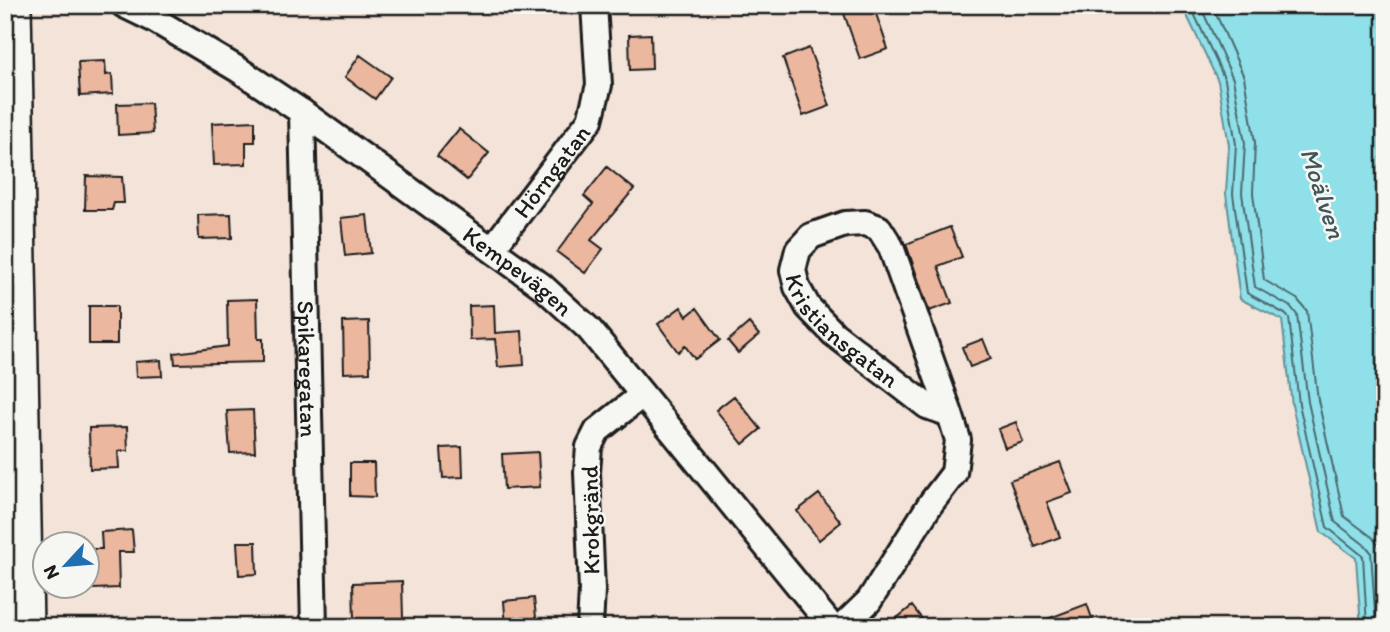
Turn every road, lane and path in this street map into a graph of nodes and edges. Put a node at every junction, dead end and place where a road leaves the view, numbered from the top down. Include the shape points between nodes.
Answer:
1 (13, 5) edge
2 (124, 5) edge
3 (594, 5) edge
4 (161, 13) edge
5 (302, 113) junction
6 (10, 154) edge
7 (492, 249) junction
8 (642, 395) junction
9 (13, 414) edge
10 (950, 414) junction
11 (25, 627) edge
12 (314, 627) edge
13 (590, 627) edge
14 (832, 627) edge
15 (842, 627) edge

1 - 6 street
2 - 4 street, Kempevägen
3 - 7 street, Hörngatan via 599,85 590,120
4 - 5 street, Kempevägen
5 - 7 street, Kempevägen
5 - 12 street, Spikaregatan
6 - 9 street
7 - 8 street, Kempevägen via 589,329
8 - 13 street, Krokgränd via 597,431 589,447
8 - 14 street, Kempevägen
9 - 11 street
10 - 10 street, Kristiansgatan via 891,247 878,228 845,224 811,236 797,250 793,270 808,307 834,334 927,406
10 - 15 street, Kristiansgatan via 958,440 954,473 869,601

